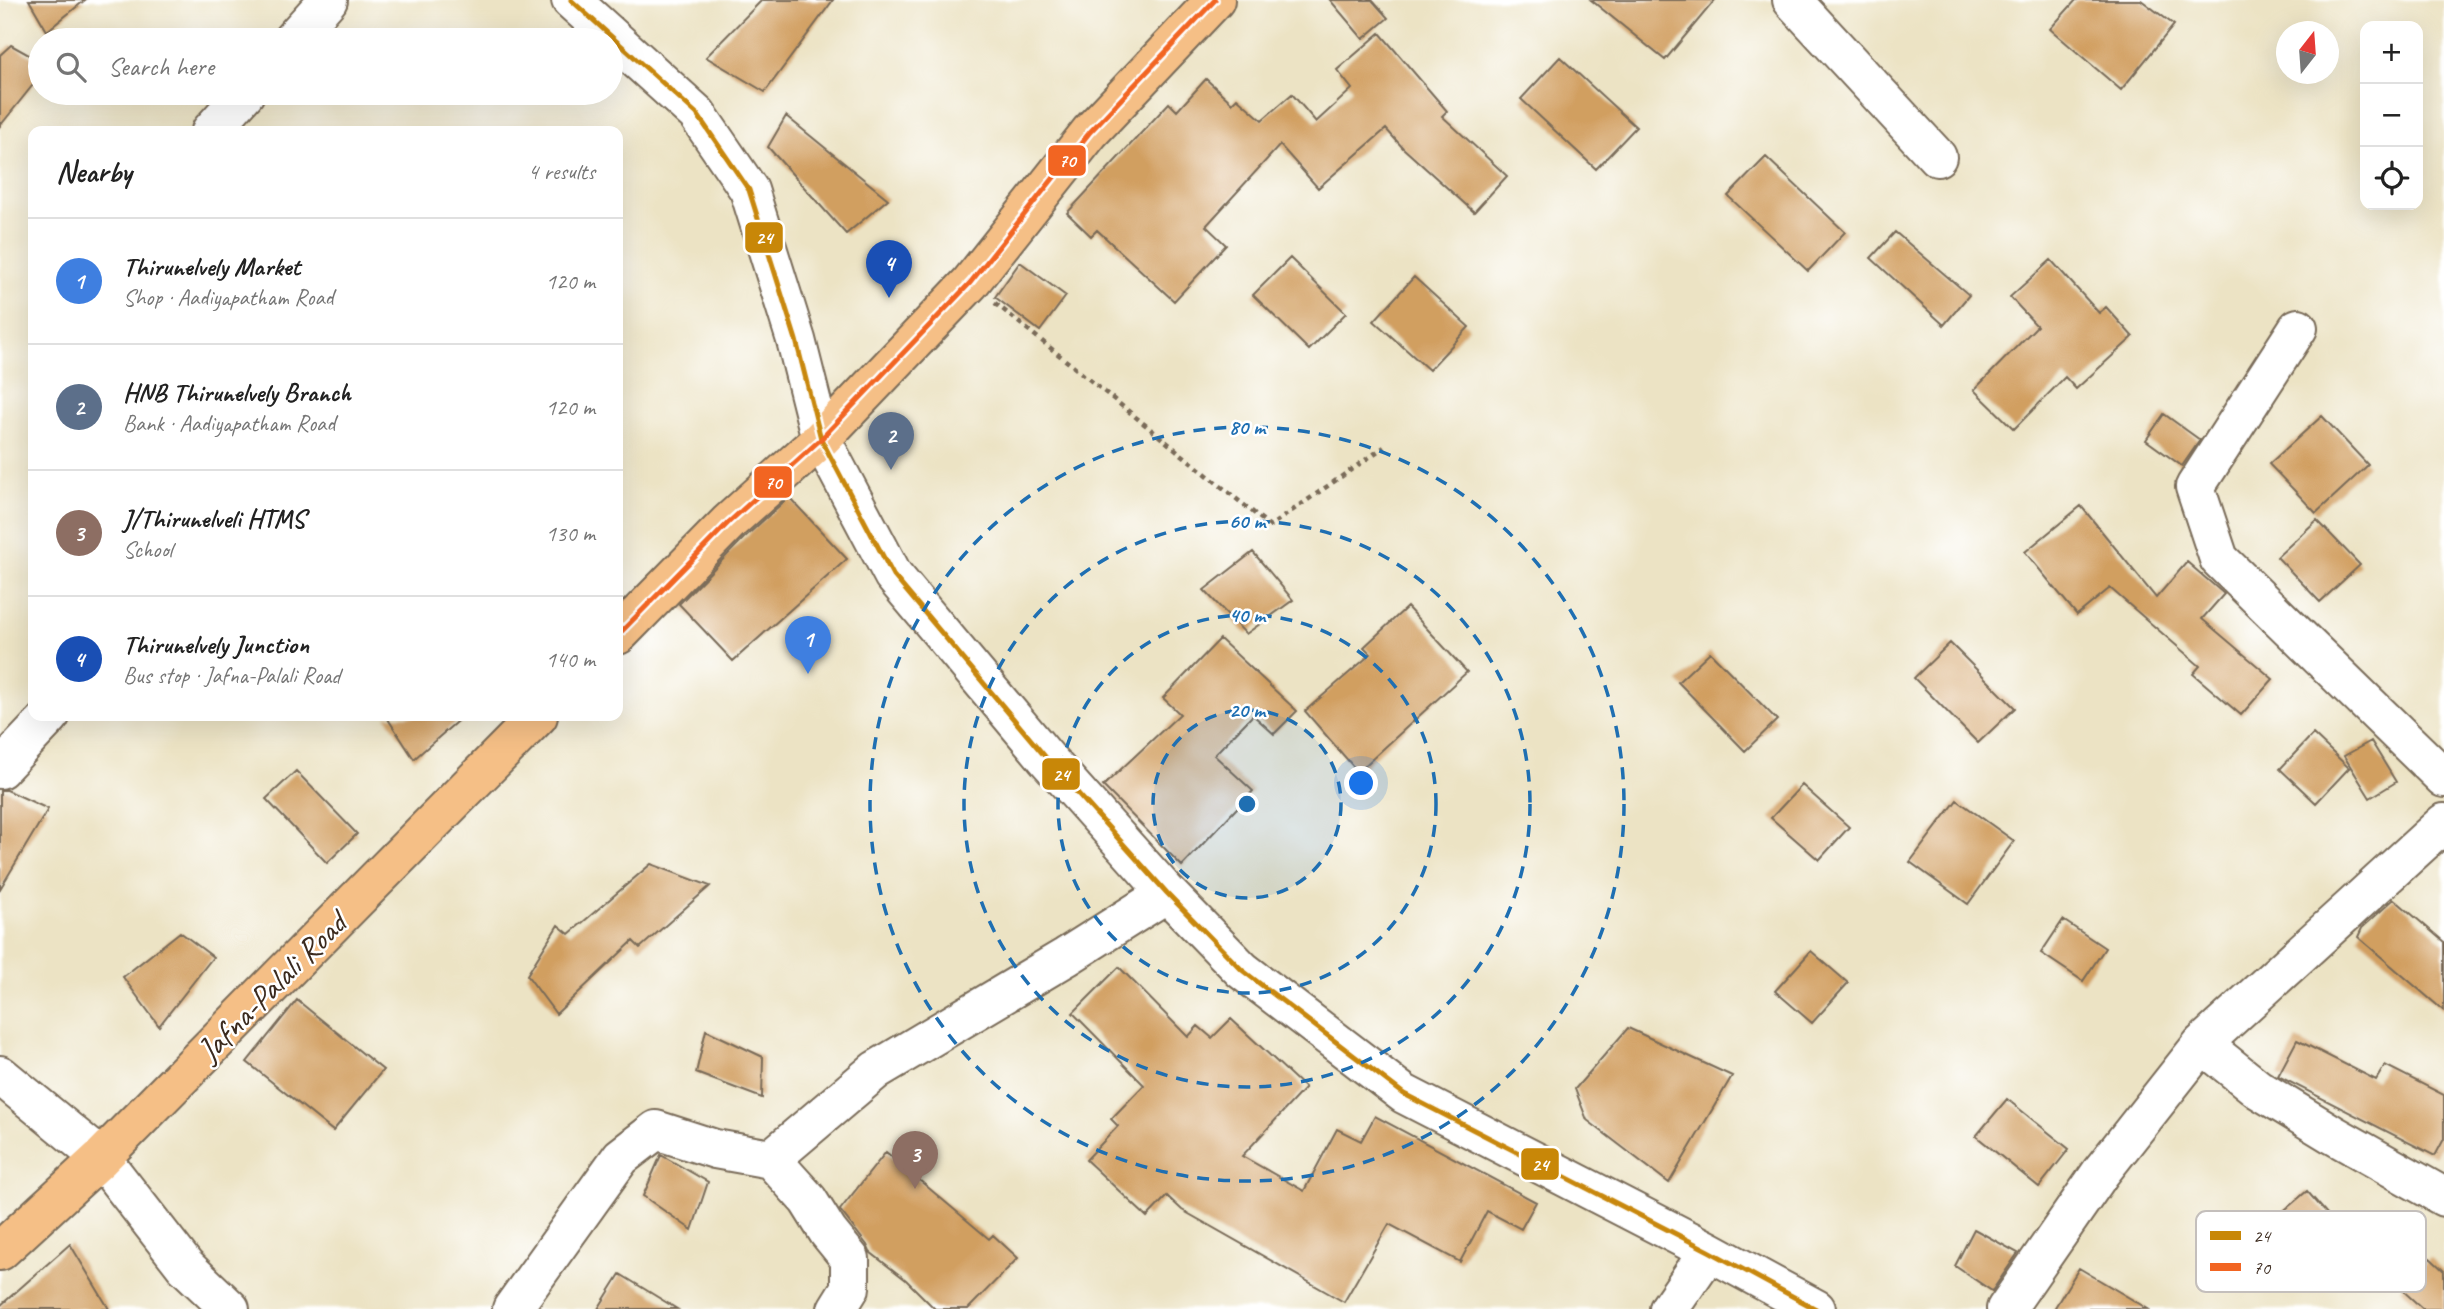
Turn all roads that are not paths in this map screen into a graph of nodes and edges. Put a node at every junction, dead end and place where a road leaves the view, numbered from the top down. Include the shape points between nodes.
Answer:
1 (328, 0) edge
2 (571, 0) edge
3 (1215, 0) edge
4 (1792, 0) edge
5 (303, 28) edge
6 (602, 28) edge
7 (623, 47) edge
8 (235, 105) edge
9 (216, 126) edge
10 (1937, 157) dead end
11 (2298, 328) dead end
12 (821, 439) junction
13 (623, 630) edge
14 (45, 721) edge
15 (533, 721) edge
16 (0, 769) edge
17 (2444, 778) edge
18 (2444, 823) edge
19 (1167, 893) junction
20 (2202, 1044) junction
21 (0, 1075) edge
22 (101, 1158) junction
23 (771, 1160) junction
24 (2444, 1197) edge
25 (0, 1251) edge
26 (1709, 1251) junction
27 (230, 1309) edge
28 (512, 1309) edge
29 (837, 1309) edge
30 (1669, 1309) edge
31 (1816, 1309) edge
32 (2006, 1309) edge

1 - 5 street
2 - 6 street
3 - 12 main road via 1090,132 970,283
4 - 10 street
7 - 12 street via 696,114 749,190
8 - 9 street
11 - 17 street via 2195,487 2219,559
12 - 13 main road via 729,522
12 - 19 street via 893,575
14 - 16 street
15 - 22 main road, Jafna-Palali Road
18 - 20 street
19 - 23 street via 876,1070
19 - 26 street via 1242,970 1405,1094
20 - 24 street via 2258,1089
20 - 32 street via 2101,1172
21 - 22 street
22 - 25 main road, Jafna-Palali Road
22 - 27 street via 185,1266
23 - 28 street via 656,1130 621,1157
23 - 29 street via 808,1200 850,1259 849,1288
26 - 30 street
26 - 31 street

